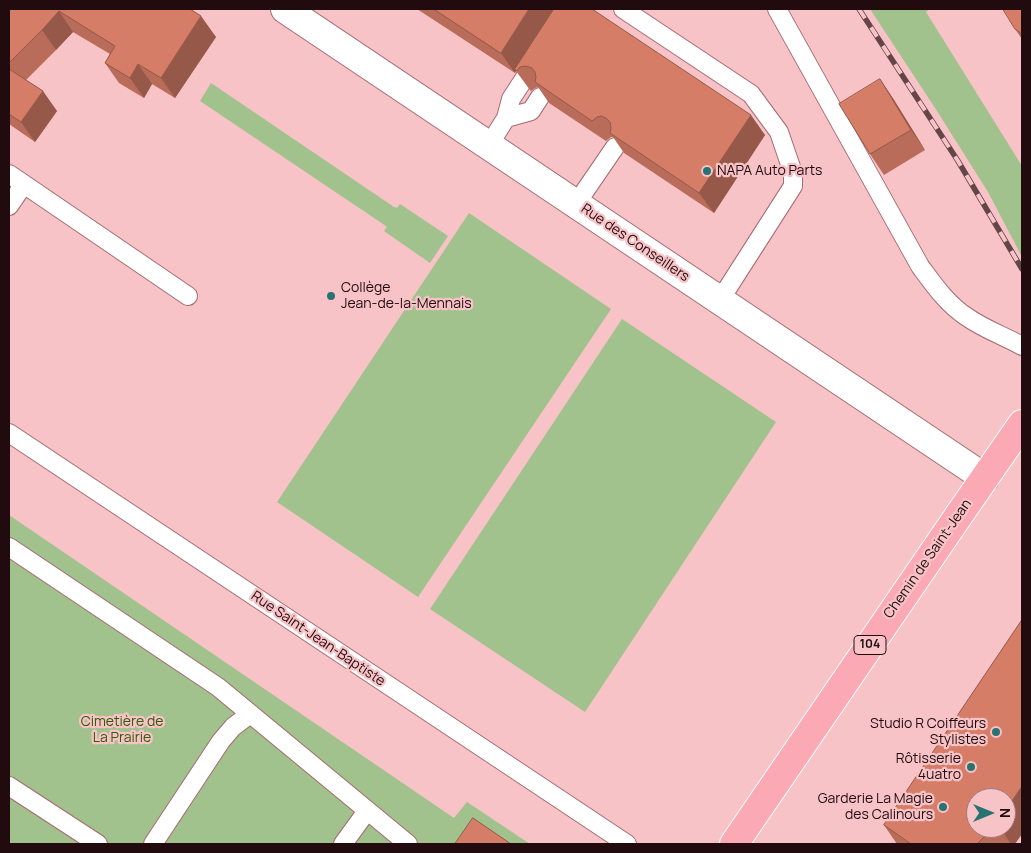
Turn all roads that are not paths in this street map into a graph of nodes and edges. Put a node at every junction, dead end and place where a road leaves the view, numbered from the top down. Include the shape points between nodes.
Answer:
1 (623, 9) edge
2 (777, 9) edge
3 (299, 13) edge
4 (542, 50) edge
5 (540, 97) edge
6 (506, 118) junction
7 (489, 145) junction
8 (616, 147) edge
9 (9, 174) edge
10 (24, 184) junction
11 (576, 204) junction
12 (9, 206) edge
13 (188, 296) dead end
14 (720, 300) junction
15 (1022, 346) edge
16 (1022, 424) edge
17 (9, 434) edge
18 (985, 478) junction
19 (9, 546) edge
20 (250, 714) junction
21 (9, 786) edge
22 (367, 811) junction
23 (98, 844) edge
24 (152, 844) edge
25 (343, 844) edge
26 (408, 844) edge
27 (628, 844) edge
28 (734, 844) edge

1 - 14 lane via 751,94 779,132 785,148 793,173 793,186
2 - 15 lane via 937,291 968,318
3 - 7 street, Rue des Conseillers
4 - 6 lane via 511,99
5 - 6 lane via 531,111
6 - 7 lane
7 - 11 street, Rue des Conseillers
8 - 11 lane
9 - 10 lane
10 - 12 lane
10 - 13 lane
11 - 14 street, Rue des Conseillers
14 - 18 street, Rue des Conseillers
16 - 18 main road, Chemin de Saint-Jean / 104
17 - 27 lane, Rue Saint-Jean-Baptiste
18 - 28 main road, Chemin de Saint-Jean / 104
19 - 20 lane via 210,682
20 - 22 lane
20 - 24 lane via 221,741
21 - 23 lane
22 - 25 lane
22 - 26 lane

